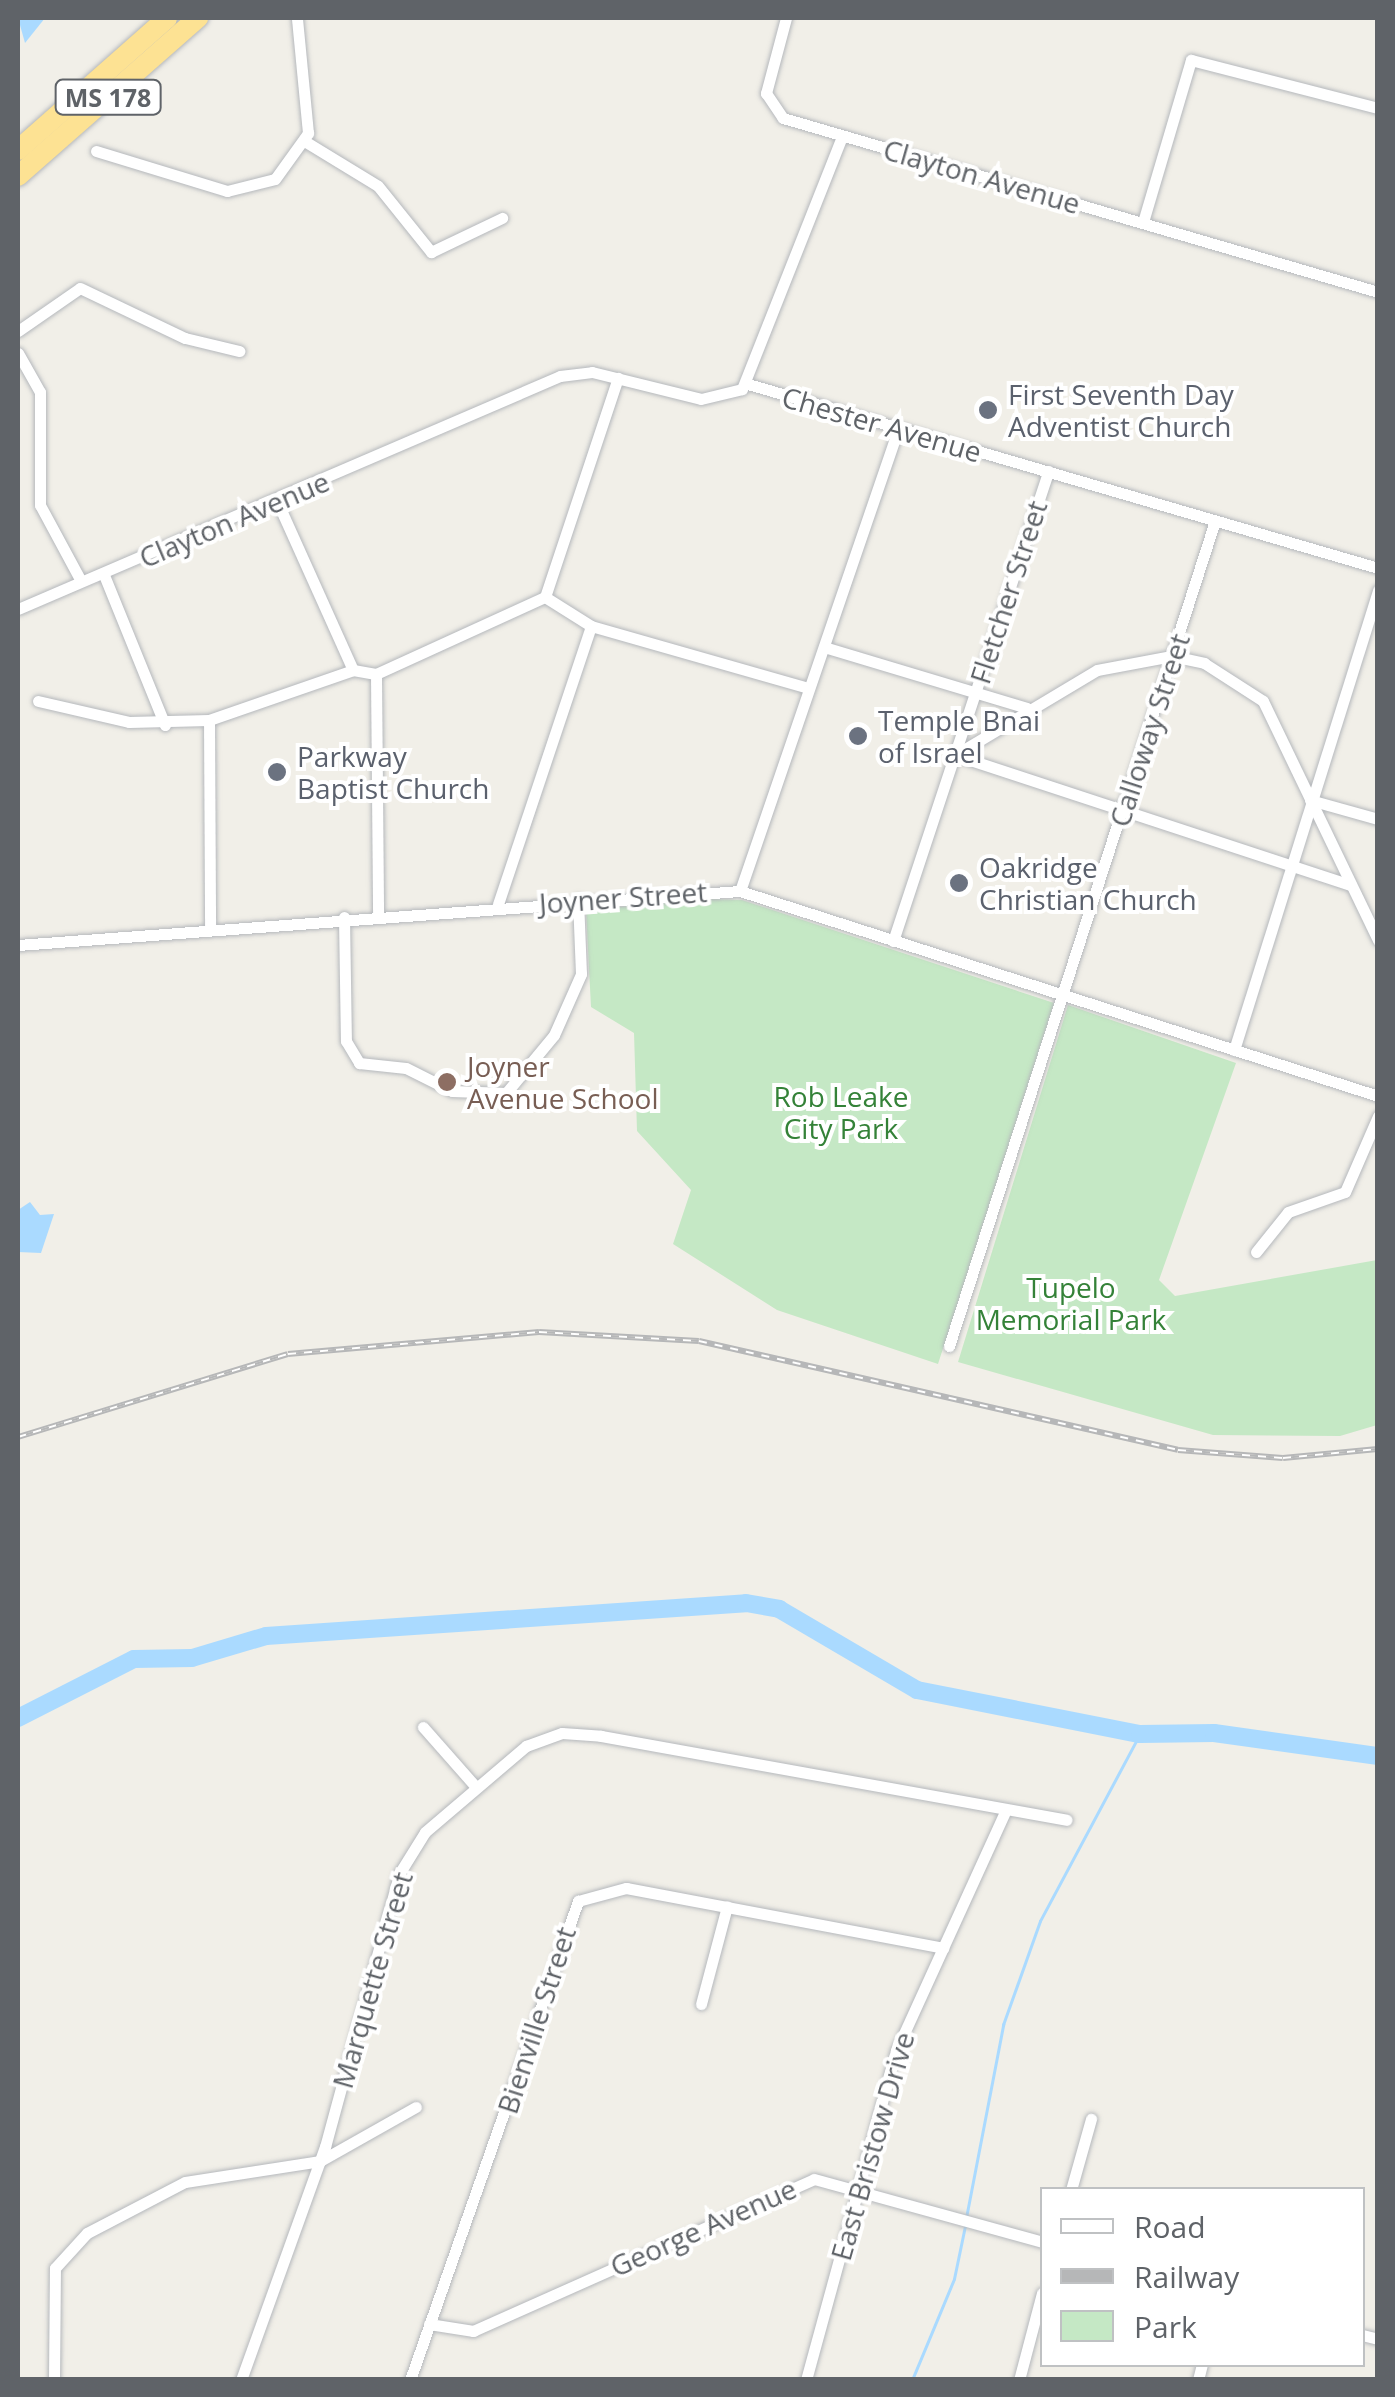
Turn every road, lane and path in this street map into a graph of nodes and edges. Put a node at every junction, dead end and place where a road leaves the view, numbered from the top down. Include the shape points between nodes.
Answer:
1 (297, 18) edge
2 (786, 18) edge
3 (186, 20) edge
4 (1378, 108) edge
5 (57, 128) junction
6 (842, 136) junction
7 (306, 142) junction
8 (18, 150) edge
9 (96, 151) dead end
10 (18, 176) edge
11 (502, 218) dead end
12 (1143, 222) junction
13 (1378, 292) edge
14 (18, 331) edge
15 (239, 351) dead end
16 (18, 354) edge
17 (618, 378) junction
18 (748, 384) junction
19 (898, 430) junction
20 (1048, 471) junction
21 (277, 501) junction
22 (1215, 522) junction
23 (1378, 568) edge
24 (104, 575) junction
25 (82, 581) junction
26 (1378, 590) edge
27 (544, 597) junction
28 (18, 609) edge
29 (590, 626) junction
30 (824, 647) junction
31 (1172, 656) junction
32 (353, 670) junction
33 (376, 674) junction
34 (808, 688) junction
35 (974, 693) junction
36 (38, 701) dead end
37 (1027, 708) junction
38 (209, 720) junction
39 (165, 725) junction
40 (956, 755) junction
41 (1310, 800) junction
42 (1124, 810) junction
43 (1378, 819) edge
44 (1292, 865) junction
45 (1351, 885) junction
46 (740, 892) junction
47 (578, 900) junction
48 (498, 904) junction
49 (378, 914) junction
50 (344, 918) junction
51 (210, 930) junction
52 (892, 940) junction
53 (1378, 940) edge
54 (18, 945) edge
55 (1065, 995) junction
56 (1234, 1050) junction
57 (1378, 1096) edge
58 (1378, 1116) edge
59 (1256, 1252) dead end
60 (949, 1346) dead end
61 (423, 1727) dead end
62 (475, 1786) junction
63 (1006, 1810) junction
64 (1066, 1820) dead end
65 (727, 1906) junction
66 (943, 1948) junction
67 (701, 2004) dead end
68 (416, 2107) dead end
69 (1091, 2119) dead end
70 (320, 2162) junction
71 (1072, 2187) edge
72 (858, 2190) junction
73 (1040, 2241) edge
74 (1040, 2301) edge
75 (430, 2324) junction
76 (54, 2380) edge
77 (241, 2380) edge
78 (410, 2380) edge
79 (806, 2380) edge
80 (1019, 2380) edge

1 - 7 street
2 - 6 street, Clayton Avenue via 770,107
3 - 5 highway, MS 178
4 - 12 street via 1191,60
5 - 8 highway, MS 178
5 - 10 highway, MS 178
6 - 12 street, Clayton Avenue
6 - 18 street
7 - 9 street via 283,173 238,191
7 - 11 street via 378,186 431,252
12 - 13 street, Clayton Avenue
14 - 15 street via 80,288 185,338
16 - 25 street via 40,392 40,505
17 - 18 street, Chester Avenue via 710,400
17 - 21 street, Clayton Avenue via 560,376
17 - 27 street
18 - 19 street, Chester Avenue
19 - 20 street, Chester Avenue
19 - 30 street
20 - 22 street, Chester Avenue
20 - 35 street, Fletcher Street
21 - 24 street, Clayton Avenue
21 - 32 street
22 - 23 street, Chester Avenue
22 - 31 street, Calloway Street
24 - 25 street, Clayton Avenue
24 - 39 street
25 - 28 street, Clayton Avenue
26 - 41 street
27 - 29 street
27 - 33 street
29 - 34 street
29 - 48 street
30 - 34 street
30 - 35 street
31 - 37 street via 1096,670
31 - 41 street via 1204,663 1263,701
31 - 42 street, Calloway Street
32 - 33 street
32 - 38 street
33 - 49 street
34 - 46 street
35 - 37 street
35 - 40 street, Fletcher Street
36 - 39 street
37 - 40 street
38 - 39 street
38 - 51 street
40 - 42 street
40 - 52 street, Fletcher Street
41 - 43 street
41 - 44 street
41 - 45 street
42 - 44 street
42 - 55 street, Calloway Street
44 - 45 street
44 - 56 street
45 - 53 street
46 - 47 street, Joyner Street
46 - 52 street, Joyner Street
47 - 48 street, Joyner Street
47 - 50 street via 581,974 554,1035 506,1093 452,1092 406,1068 359,1063 346,1041
48 - 49 street, Joyner Street
49 - 50 street, Joyner Street
50 - 51 street, Joyner Street
51 - 54 street, Joyner Street
52 - 55 street, Joyner Street
55 - 56 street, Joyner Street
55 - 60 street, Calloway Street
56 - 57 street, Joyner Street
58 - 59 street via 1345,1192 1288,1212
61 - 62 street
62 - 63 street, Marquette Street via 526,1746 573,1733
62 - 70 street, Marquette Street via 425,1832 399,1874
63 - 64 street, Marquette Street
63 - 66 street, East Bristow Drive
65 - 66 street, Bienville Street
65 - 67 street
65 - 75 street, Bienville Street via 614,1887 572,1910
66 - 72 street, East Bristow Drive via 896,2051
68 - 70 street
69 - 71 street
70 - 76 street via 185,2182 75,2242 54,2275
70 - 77 street, Marquette Street
72 - 73 street, George Avenue
72 - 75 street, George Avenue via 810,2180 472,2331
72 - 79 street, East Bristow Drive
74 - 80 street
75 - 78 street, Bienville Street

